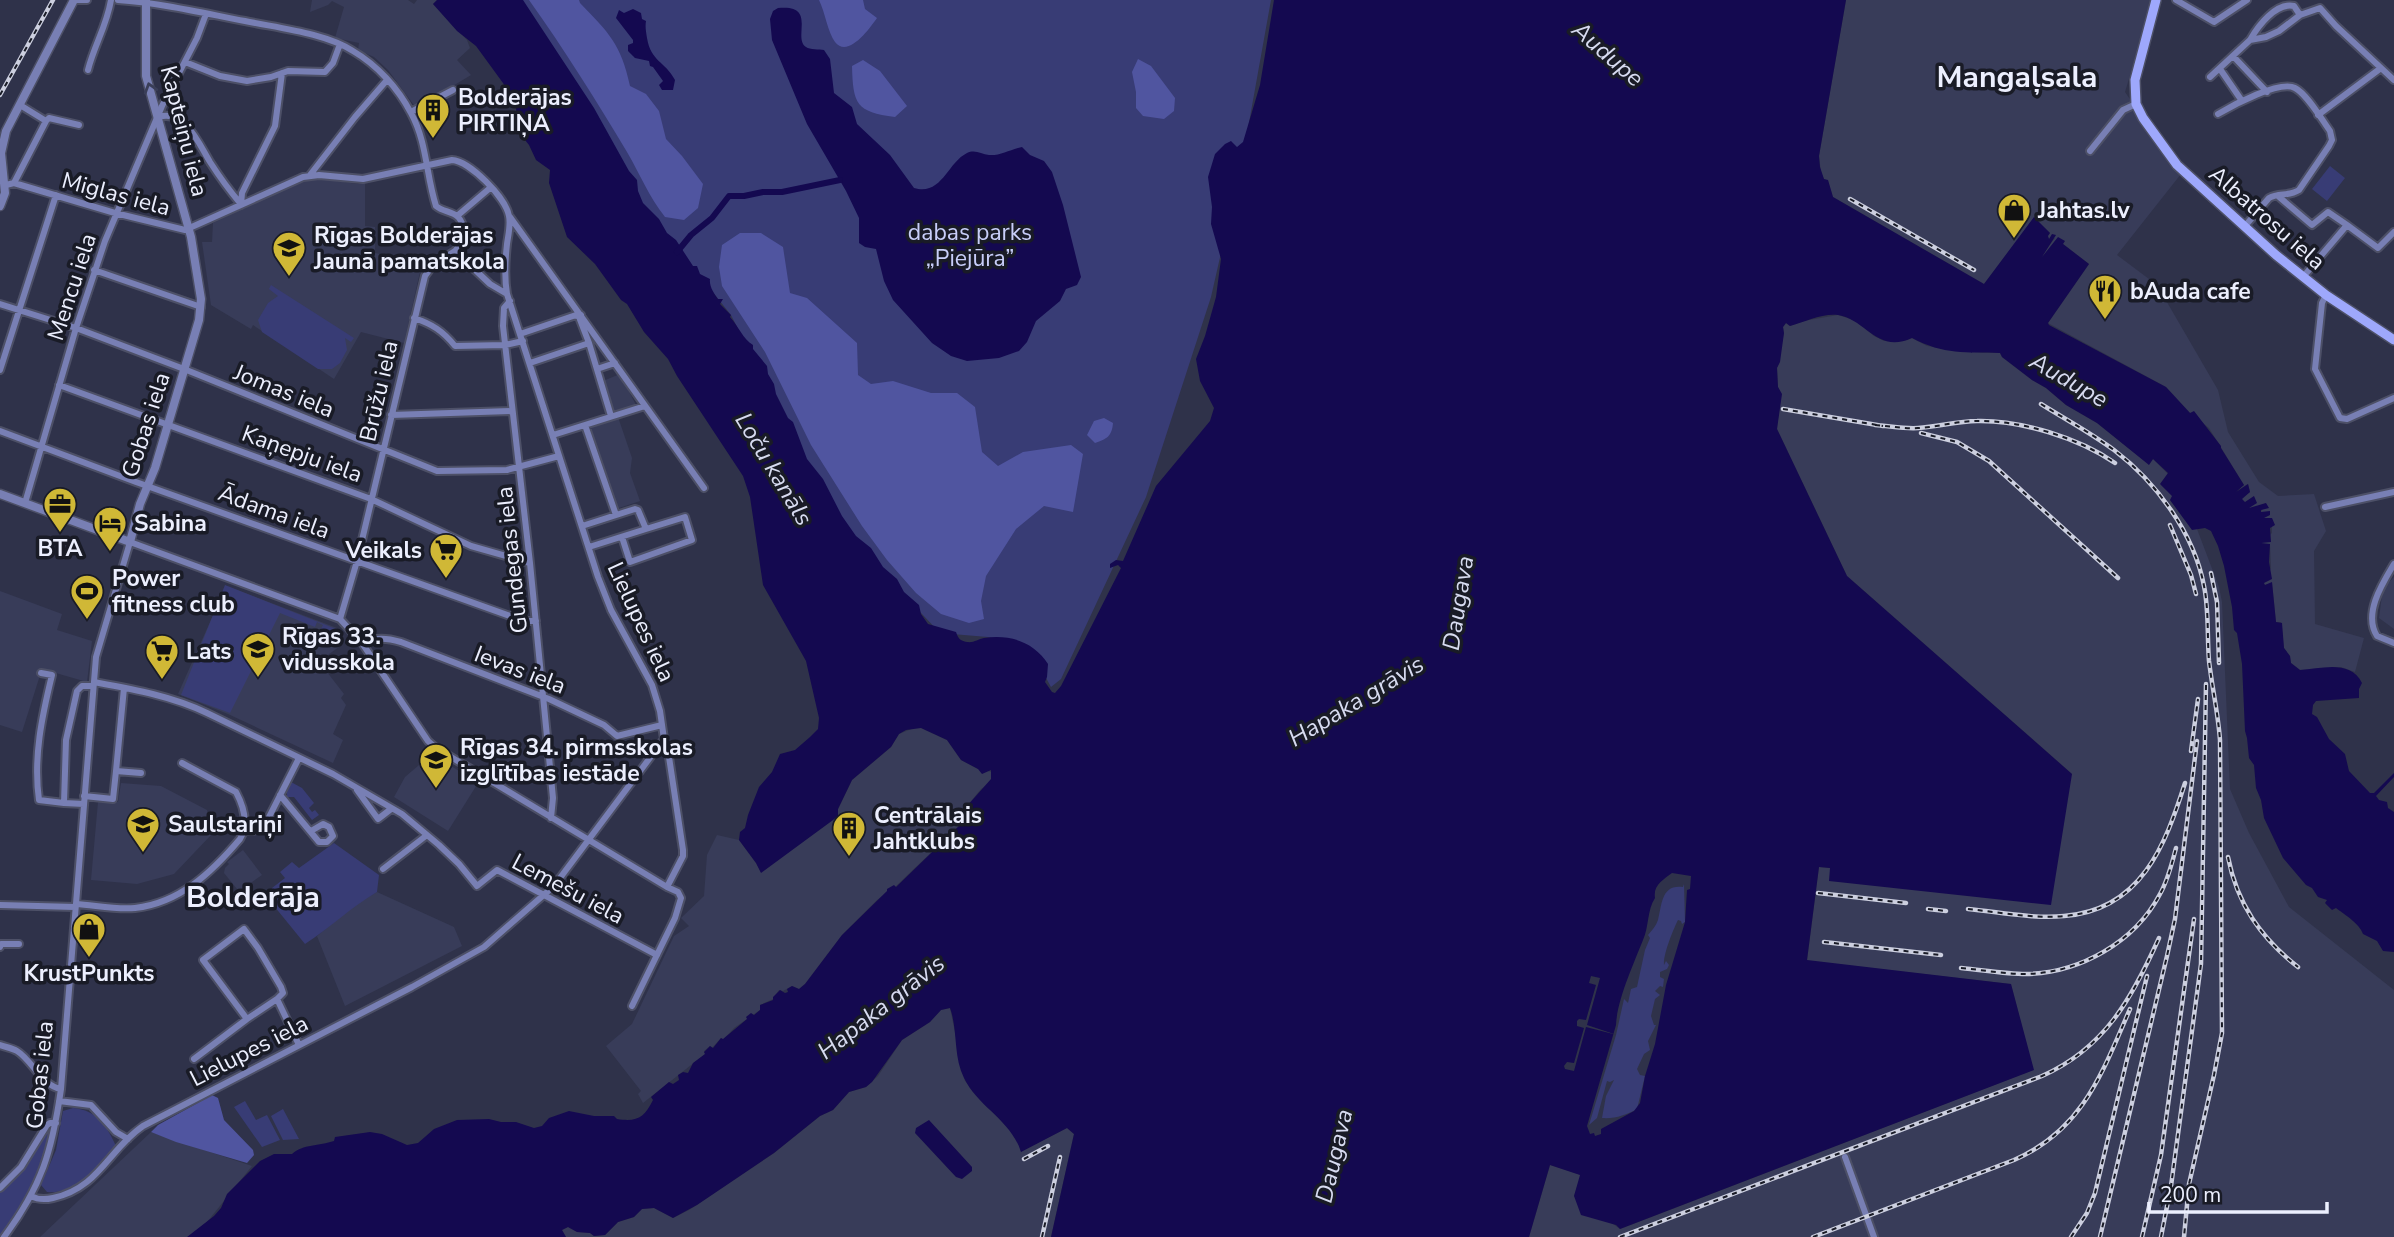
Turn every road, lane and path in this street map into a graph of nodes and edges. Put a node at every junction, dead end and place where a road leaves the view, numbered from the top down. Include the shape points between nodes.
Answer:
1 (74, 0) edge
2 (87, 0) edge
3 (111, 0) edge
4 (118, 0) edge
5 (2176, 0) edge
6 (2247, 0) edge
7 (146, 1) edge
8 (2154, 1) edge
9 (206, 14) junction
10 (2300, 15) junction
11 (2250, 40) junction
12 (340, 44) junction
13 (2233, 56) junction
14 (185, 62) junction
15 (2381, 68) junction
16 (2220, 69) junction
17 (88, 70) dead end
18 (282, 73) junction
19 (2210, 77) dead end
20 (387, 80) junction
21 (2394, 80) edge
22 (453, 90) dead end
23 (2267, 92) junction
24 (2242, 101) junction
25 (2136, 103) junction
26 (20, 105) junction
27 (411, 112) junction
28 (2218, 114) dead end
29 (2318, 115) junction
30 (159, 117) junction
31 (46, 121) junction
32 (79, 125) dead end
33 (2090, 151) dead end
34 (428, 165) junction
35 (310, 175) junction
36 (10, 184) junction
37 (490, 188) junction
38 (56, 195) junction
39 (2277, 196) junction
40 (241, 205) junction
41 (0, 206) edge
42 (115, 213) junction
43 (457, 216) junction
44 (509, 216) junction
45 (2347, 225) junction
46 (2245, 226) junction
47 (189, 228) junction
48 (2394, 232) edge
49 (455, 251) junction
50 (94, 270) junction
51 (2302, 277) junction
52 (2326, 295) junction
53 (508, 298) junction
54 (0, 304) edge
55 (201, 307) junction
56 (19, 310) junction
57 (580, 316) junction
58 (414, 318) junction
59 (76, 328) junction
60 (522, 338) junction
61 (2394, 341) edge
62 (589, 343) junction
63 (505, 345) junction
64 (530, 363) junction
65 (615, 363) junction
66 (184, 369) junction
67 (597, 369) junction
68 (0, 370) edge
69 (59, 385) junction
70 (2394, 398) edge
71 (645, 406) junction
72 (512, 411) junction
73 (391, 415) junction
74 (611, 416) junction
75 (167, 424) junction
76 (585, 425) junction
77 (0, 431) edge
78 (553, 435) junction
79 (41, 446) junction
80 (383, 450) junction
81 (559, 456) junction
82 (519, 468) junction
83 (149, 486) junction
84 (704, 488) dead end
85 (2394, 492) edge
86 (0, 494) edge
87 (371, 499) junction
88 (25, 503) junction
89 (2325, 507) dead end
90 (616, 514) junction
91 (582, 526) junction
92 (646, 529) junction
93 (622, 537) junction
94 (130, 542) junction
95 (589, 547) junction
96 (357, 561) junction
97 (530, 563) junction
98 (2394, 564) edge
99 (340, 619) junction
100 (536, 621) junction
101 (362, 643) junction
102 (2394, 643) edge
103 (41, 673) dead end
104 (94, 684) junction
105 (124, 688) junction
106 (544, 697) junction
107 (662, 725) junction
108 (664, 739) junction
109 (299, 758) junction
110 (182, 763) dead end
111 (116, 771) junction
112 (141, 773) dead end
113 (354, 786) junction
114 (280, 795) junction
115 (84, 800) junction
116 (64, 803) junction
117 (391, 809) junction
118 (551, 818) junction
119 (245, 831) junction
120 (311, 831) dead end
121 (427, 835) junction
122 (589, 841) junction
123 (383, 869) dead end
124 (667, 887) junction
125 (544, 895) junction
126 (0, 905) edge
127 (75, 906) junction
128 (19, 944) dead end
129 (0, 947) edge
130 (657, 956) junction
131 (277, 999) junction
132 (632, 1006) dead end
133 (247, 1019) junction
134 (0, 1045) edge
135 (299, 1045) junction
136 (194, 1059) dead end
137 (61, 1089) junction
138 (59, 1101) junction
139 (56, 1123) junction
140 (128, 1139) junction
141 (1845, 1157) dead end
142 (0, 1188) edge
143 (31, 1196) junction
144 (4, 1237) edge
145 (1874, 1237) edge

1 - 2 street
1 - 26 street
3 - 17 street
4 - 7 street
5 - 6 street via 2214,22
7 - 9 street
30 -> 7 street, Kapteiņu iela via 146,76
8 - 25 main road via 2135,80
9 - 12 street
9 - 14 street, Mencu iela
10 - 11 street via 2279,31
10 - 11 street via 2294,6 2281,7
10 - 15 street via 2320,8
11 - 13 street
12 - 18 street via 325,72
12 - 20 street
13 - 16 street
13 - 23 street
14 - 18 street via 247,81
14 - 30 street, Mencu iela
15 - 21 street
15 - 29 street
16 - 19 street
16 - 24 street
18 - 40 street via 275,126 242,193
20 - 27 street
20 - 35 street
22 - 27 street
23 - 24 street
23 - 29 street via 2287,85 2298,89
24 - 28 street
25 - 33 street via 2123,110
25 - 46 main road, Albatrosu iela via 2177,165
26 - 31 street
26 - 36 street via 1,153
27 - 34 street
29 - 39 street via 2332,140 2299,190
30 - 40 street via 174,117 195,135
30 - 42 street, Mencu iela
30 - 47 street, Kapteiņu iela
31 - 32 street
31 - 36 street
34 - 35 street, Miglas iela via 363,179
34 - 37 street via 458,160
34 - 43 street via 436,205
35 - 40 street, Miglas iela
36 - 38 street, Miglas iela
36 - 41 street
37 - 43 street
37 - 44 street
38 - 42 street, Miglas iela
38 - 56 street
39 - 45 street via 2312,225 2328,212
39 - 46 street via 2269,198
40 - 47 street, Miglas iela
42 - 47 street, Miglas iela
42 - 50 street, Mencu iela
43 - 49 street via 463,231
44 - 53 street, Lielupes iela via 504,270
44 - 57 street
45 - 48 street via 2378,248
45 - 51 street
46 - 51 main road, Albatrosu iela
47 - 55 street, Gobas iela
49 - 53 street
49 - 58 street, Brūžu iela via 425,276
50 - 55 street
50 - 59 street, Mencu iela
51 - 52 main road, Albatrosu iela
52 - 61 main road, Albatrosu iela
52 - 70 street via 2315,369 2340,418
53 - 60 street, Lielupes iela
53 - 63 street, Gundegas iela via 503,314
54 - 56 street, Jomas iela
55 - 66 street, Gobas iela
56 - 59 street, Jomas iela
56 - 68 street
57 - 60 street
57 - 62 street
57 - 65 street
58 - 63 street via 441,330 455,346
58 - 73 street, Brūžu iela
59 - 66 street, Jomas iela
59 - 69 street, Mencu iela
60 - 63 street
60 - 64 street, Lielupes iela
62 - 64 street
62 - 67 street
63 - 72 street, Gundegas iela
64 - 78 street, Lielupes iela
65 - 67 street
65 - 71 street
66 - 75 street, Gobas iela
66 - 80 street, Jomas iela
67 - 74 street
69 - 75 street, Kaņepju iela
69 - 79 street, Mencu iela
71 - 74 street
71 - 84 street
72 - 73 street
72 - 82 street, Gundegas iela
73 - 80 street, Brūžu iela
74 - 76 street
75 - 83 street, Gobas iela
75 - 87 street, Kaņepju iela
76 - 78 street
76 - 90 street
77 - 79 street, Ādama iela
78 - 81 street, Lielupes iela
79 - 83 street, Ādama iela
79 - 88 street, Mencu iela
80 - 82 street, Jomas iela via 443,472
80 - 87 street, Brūžu iela
81 - 82 street, Jomas iela
81 - 91 street, Lielupes iela
82 - 97 street, Gundegas iela
83 - 94 street, Gobas iela
83 - 96 street, Ādama iela
85 - 89 street
86 - 88 street
87 - 96 street, Brūžu iela
87 - 97 street, Kaņepju iela via 471,545
88 - 94 street
90 - 91 street
90 - 92 street via 638,510
91 - 95 street, Lielupes iela
92 - 93 street
92 - 93 street via 685,517 692,540 630,562
93 - 95 street
94 - 99 street
94 - 104 street, Gobas iela via 96,657
95 - 107 street, Lielupes iela via 611,610 652,685
96 - 99 street, Brūžu iela
96 - 100 street, Ādama iela via 524,621
97 - 100 street, Gundegas iela
98 - 102 street via 2381,586 2371,622 2377,636
99 - 101 street
100 - 106 street, Gundegas iela
101 - 106 street, Ievas iela via 392,640
101 - 118 street via 428,741
103 - 116 street via 52,676 37,754 39,800
104 - 105 street, Lemešu iela
104 - 115 street, Gobas iela
104 - 116 street via 79,688 71,711
105 - 109 street, Lemešu iela via 193,706
105 - 111 street
106 - 107 street, Ievas iela via 594,719 617,736
106 - 118 street, Gundegas iela
107 - 108 street, Lielupes iela
108 - 122 street, Lielupes iela
108 - 124 street via 683,850
109 - 113 street, Lemešu iela
109 - 114 street
110 - 119 street via 236,792
111 - 112 street
111 - 115 street via 113,799
113 - 117 street, Lemešu iela
113 - 117 street via 379,818
114 - 119 street via 266,823
114 - 120 street
115 - 116 street
115 - 127 street, Gobas iela
117 - 121 street, Lemešu iela
118 - 122 street
119 - 127 street via 233,848 184,892 133,908
121 - 123 street
121 - 125 street, Lemešu iela via 477,886 498,870
122 - 124 street
122 - 125 street, Lielupes iela
124 - 130 street via 678,892 680,904
125 - 130 street, Lemešu iela
125 - 135 street, Lielupes iela via 475,954
126 - 127 street
127 - 137 street, Gobas iela
128 - 129 street
130 - 132 street
131 - 133 street
131 - 133 street via 283,993 281,987 244,929 203,960
131 - 135 street
133 - 136 street
134 - 137 street via 16,1050
135 - 140 street, Lielupes iela via 143,1126
137 - 138 street, Gobas iela
138 - 139 street, Gobas iela
138 - 140 street via 91,1105
139 - 142 street via 47,1125 22,1167
139 - 143 street, Gobas iela via 49,1155
140 - 143 street, Lielupes iela via 101,1171 76,1190 47,1199
141 - 145 street
143 - 144 street, Gobas iela

